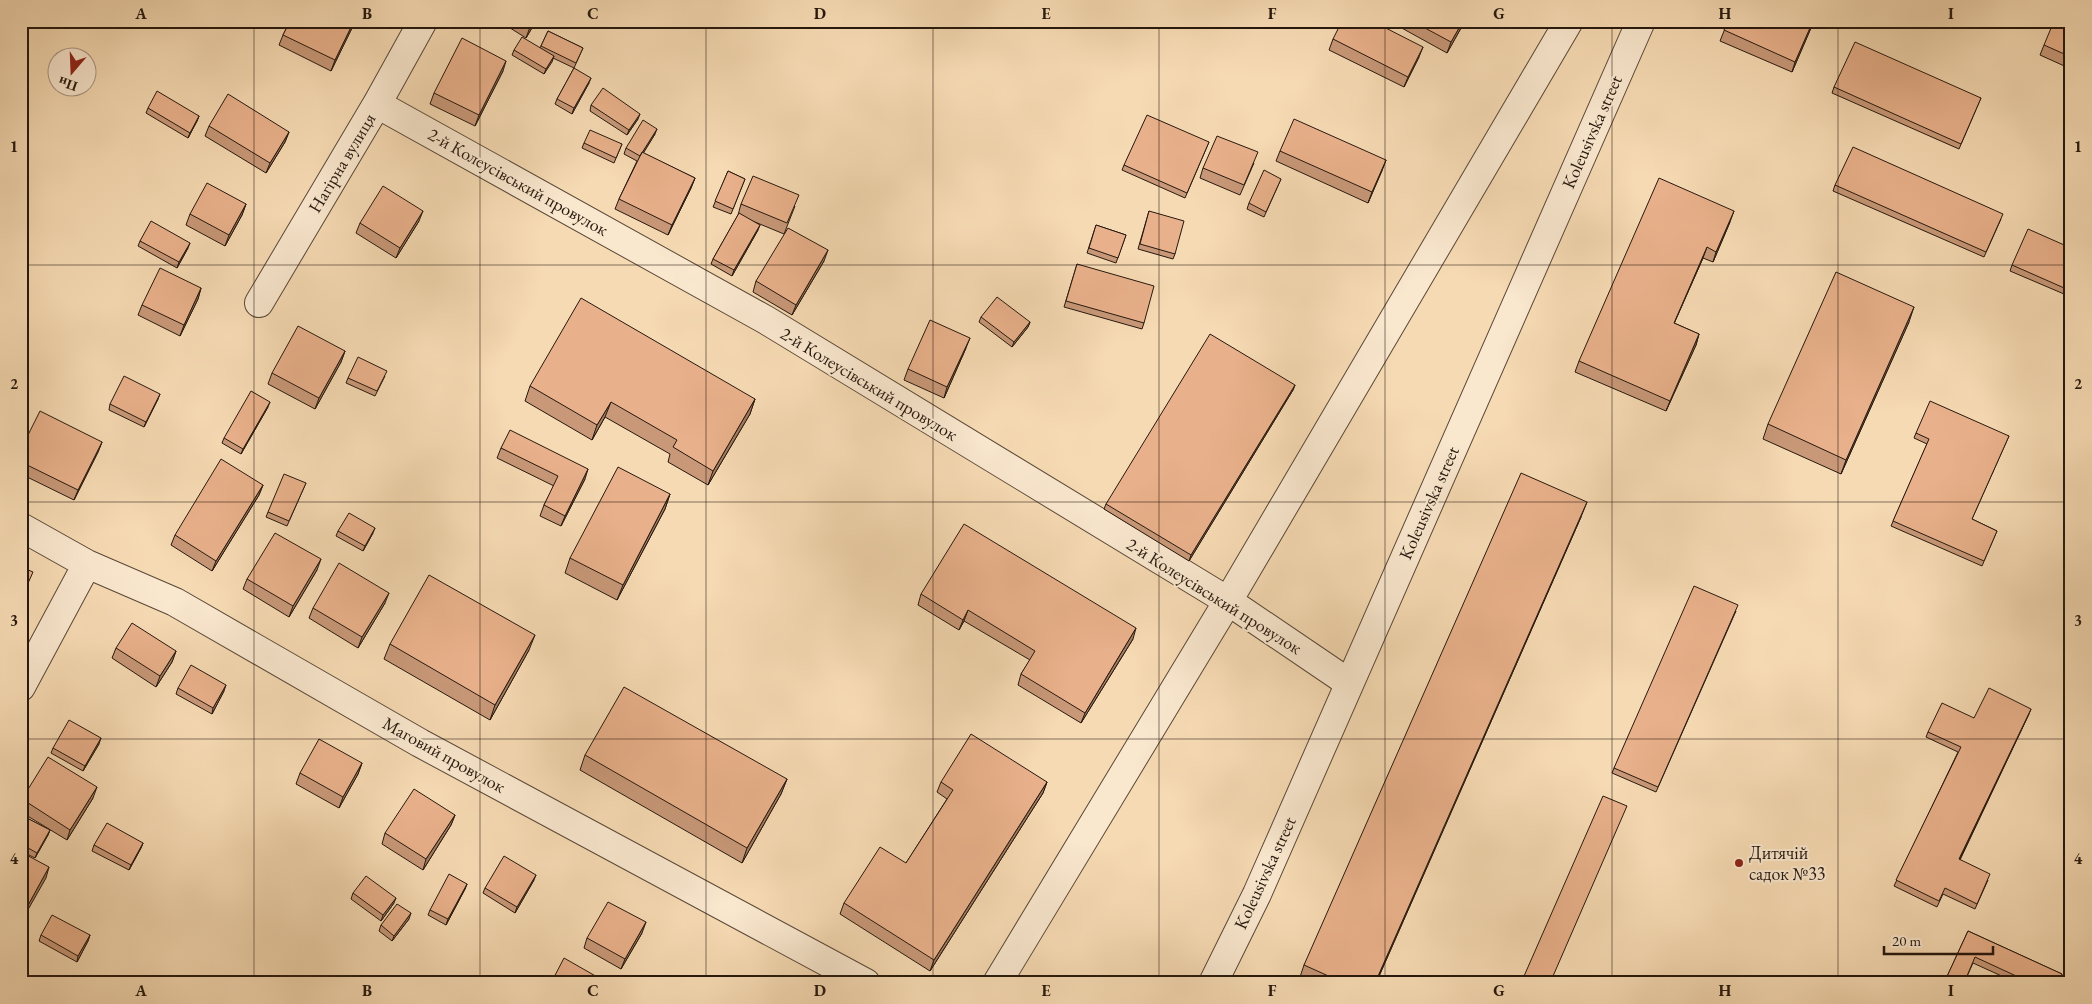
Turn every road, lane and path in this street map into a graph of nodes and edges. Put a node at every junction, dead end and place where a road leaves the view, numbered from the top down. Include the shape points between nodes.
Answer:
1 (423, 21) edge
2 (1569, 21) edge
3 (1641, 21) edge
4 (377, 104) junction
5 (258, 303) dead end
6 (21, 527) edge
7 (86, 564) junction
8 (1228, 601) junction
9 (1349, 683) junction
10 (21, 687) edge
11 (866, 983) edge
12 (997, 983) edge
13 (1213, 983) edge

1 - 4 street, Нагірна вулиця
2 - 8 street
3 - 9 street, Koleusivska street
4 - 5 street, Нагірна вулиця
4 - 8 street, 2-й Колеусівський провулок via 766,320
6 - 7 street, Маговий провулок
7 - 10 street
7 - 11 street, Маговий провулок via 175,602 420,743
8 - 9 street, 2-й Колеусівський провулок
8 - 12 street
9 - 13 street, Koleusivska street via 1257,894

